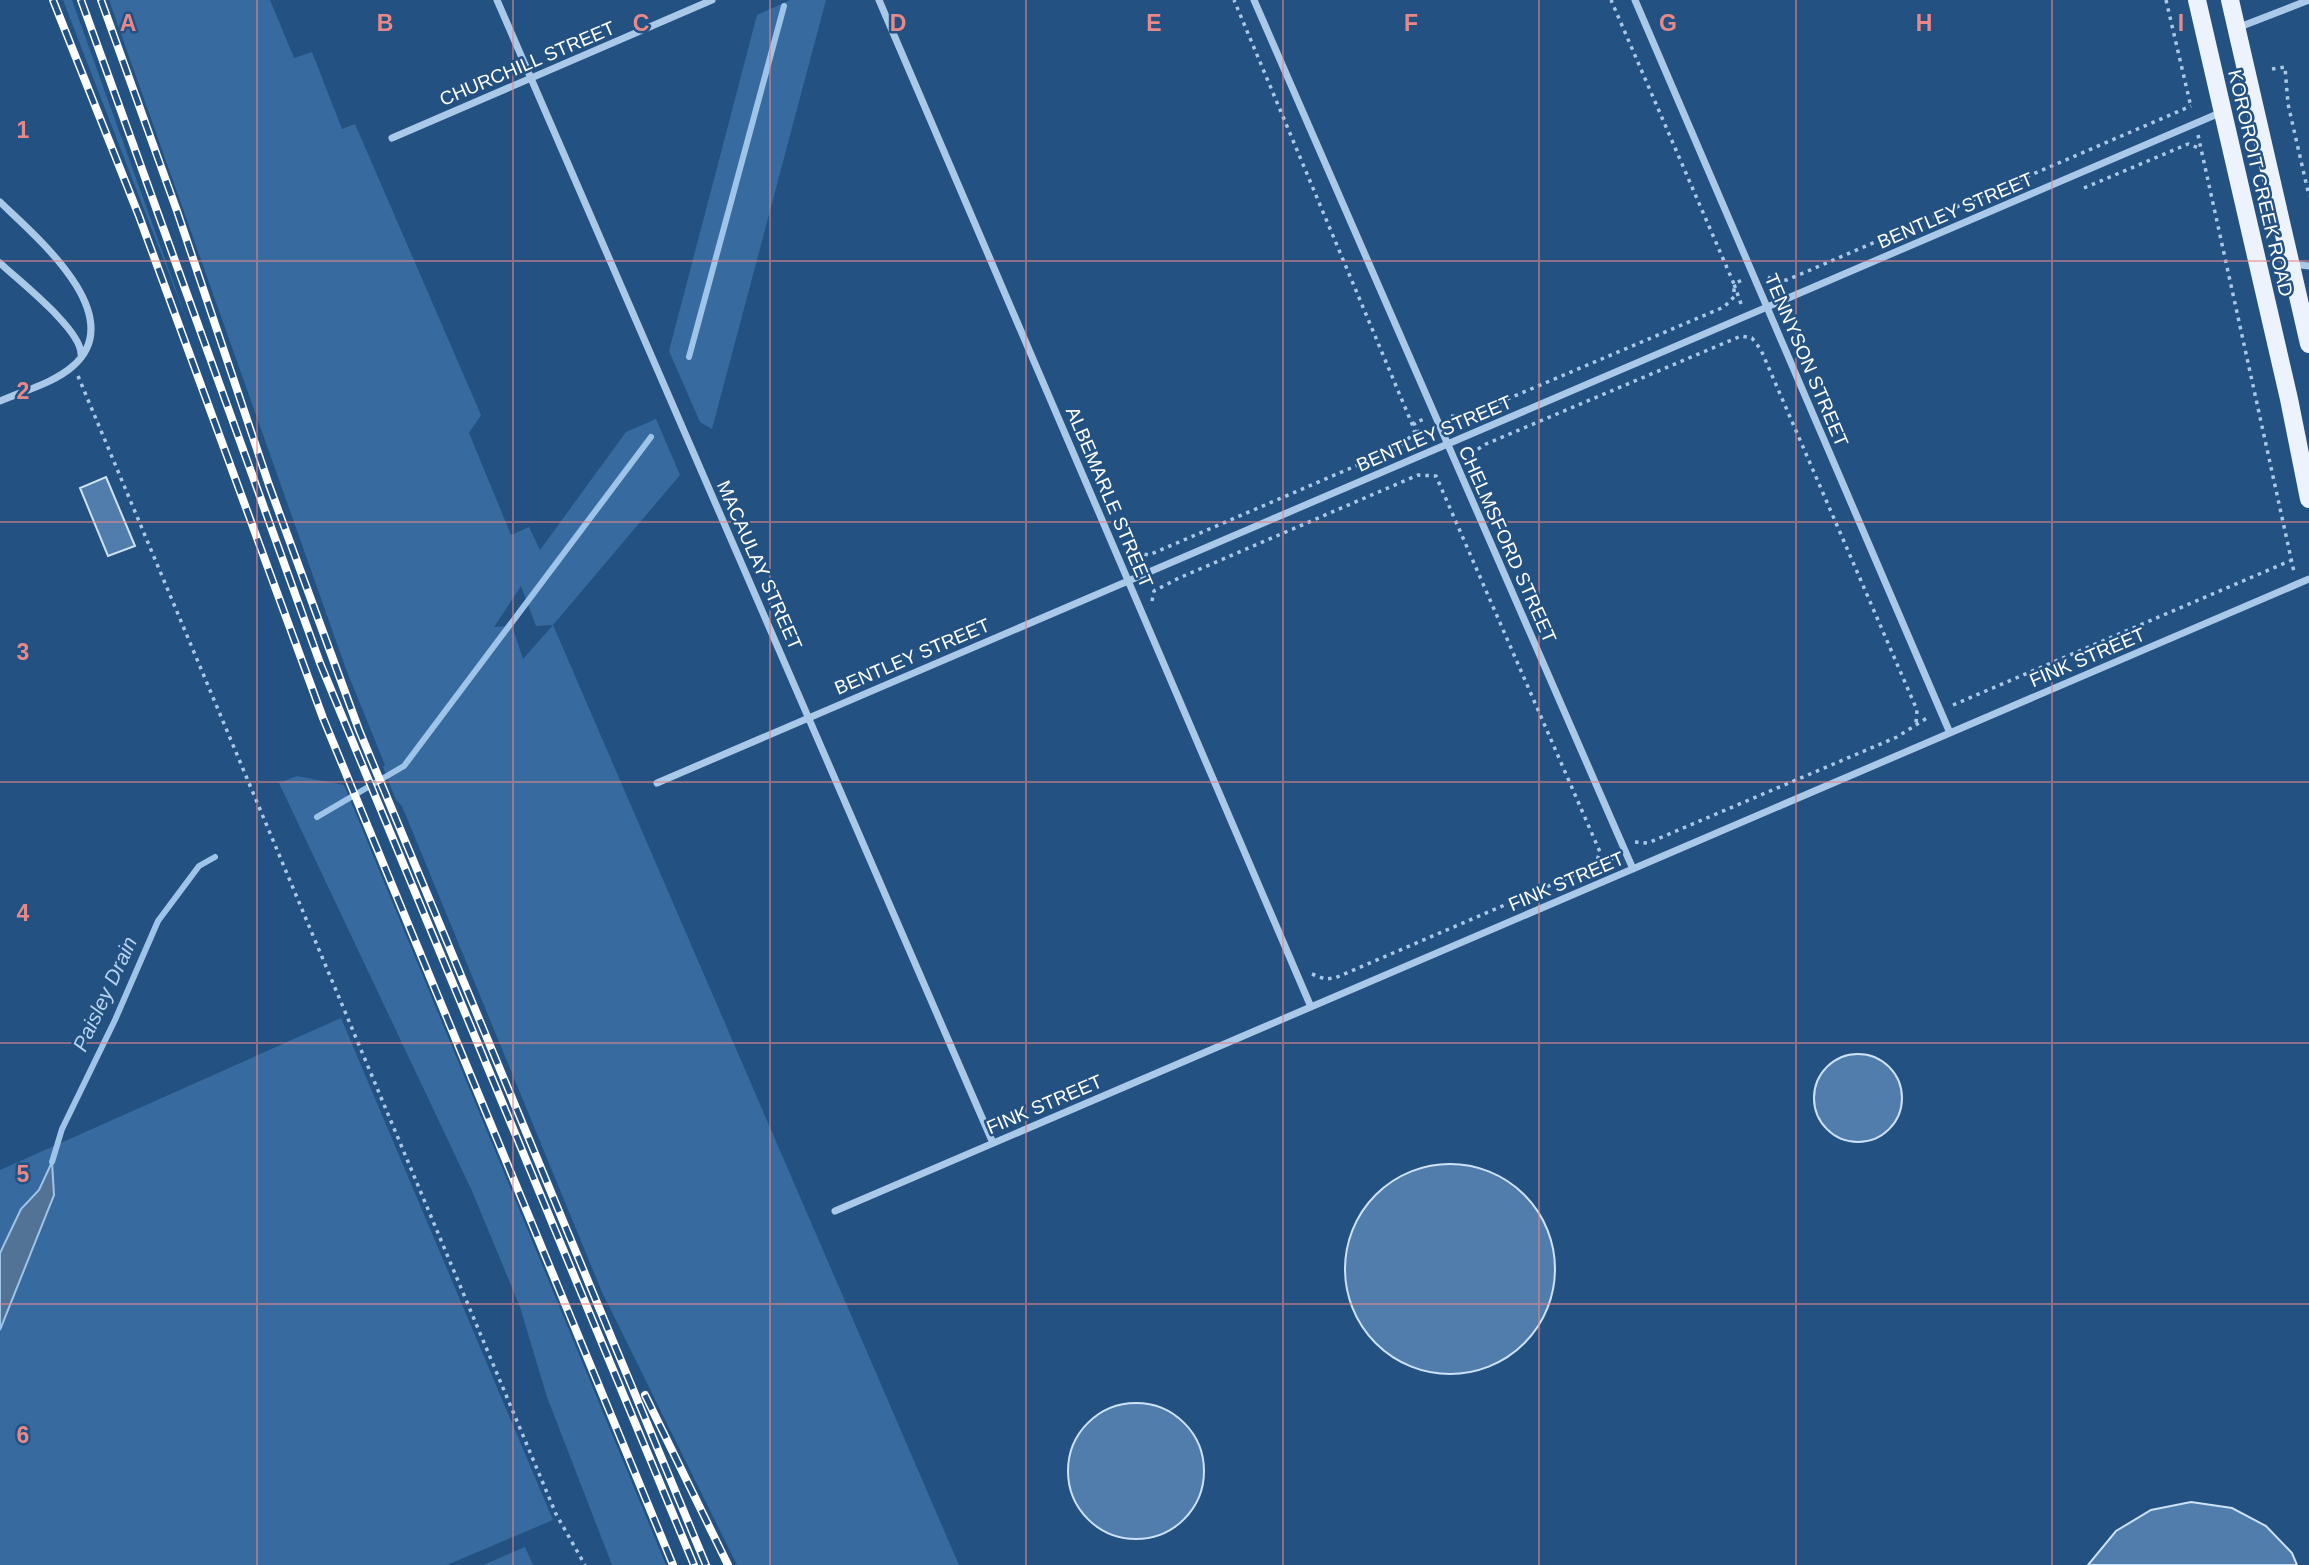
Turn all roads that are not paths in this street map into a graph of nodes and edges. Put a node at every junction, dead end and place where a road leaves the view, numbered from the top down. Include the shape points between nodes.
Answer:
1 (497, 0) edge
2 (712, 0) edge
3 (879, 0) edge
4 (1254, 0) edge
5 (1635, 0) edge
6 (2197, 0) edge
7 (2230, 0) edge
8 (2309, 1) edge
9 (2236, 29) junction
10 (531, 78) junction
11 (2223, 112) junction
12 (392, 138) dead end
13 (0, 202) edge
14 (0, 263) edge
15 (2300, 265) edge
16 (1767, 307) junction
17 (2309, 344) edge
18 (80, 358) junction
19 (0, 401) edge
20 (1447, 444) junction
21 (2309, 499) edge
22 (2309, 579) edge
23 (1128, 580) junction
24 (810, 718) junction
25 (1950, 733) junction
26 (657, 783) dead end
27 (1633, 869) junction
28 (1311, 1007) junction
29 (993, 1143) junction
30 (835, 1211) dead end

1 - 10 street, MACAULAY STREET
2 - 10 street, CHURCHILL STREET
3 - 23 street, ALBEMARLE STREET
4 - 20 street, CHELMSFORD STREET
5 - 16 street, TENNYSON STREET
6 - 11 main road, KOROROIT CREEK ROAD
7 - 9 main road, KOROROIT CREEK ROAD
8 - 9 street
9 - 15 main road, KOROROIT CREEK ROAD
10 - 12 street, CHURCHILL STREET
10 - 24 street, MACAULAY STREET
11 - 16 street, BENTLEY STREET
11 - 21 main road, KOROROIT CREEK ROAD
13 - 18 street via 61,260 75,280 89,326
14 - 18 street via 71,331 80,345
15 - 17 main road, KOROROIT CREEK ROAD
16 - 20 street, BENTLEY STREET
16 - 25 street, TENNYSON STREET
18 - 19 street
20 - 23 street, BENTLEY STREET
20 - 27 street, CHELMSFORD STREET
22 - 25 street, FINK STREET
23 - 24 street, BENTLEY STREET
23 - 28 street, ALBEMARLE STREET
24 - 26 street, BENTLEY STREET
24 - 29 street, MACAULAY STREET
25 - 27 street, FINK STREET
27 - 28 street, FINK STREET
28 - 29 street, FINK STREET
29 - 30 street, FINK STREET

